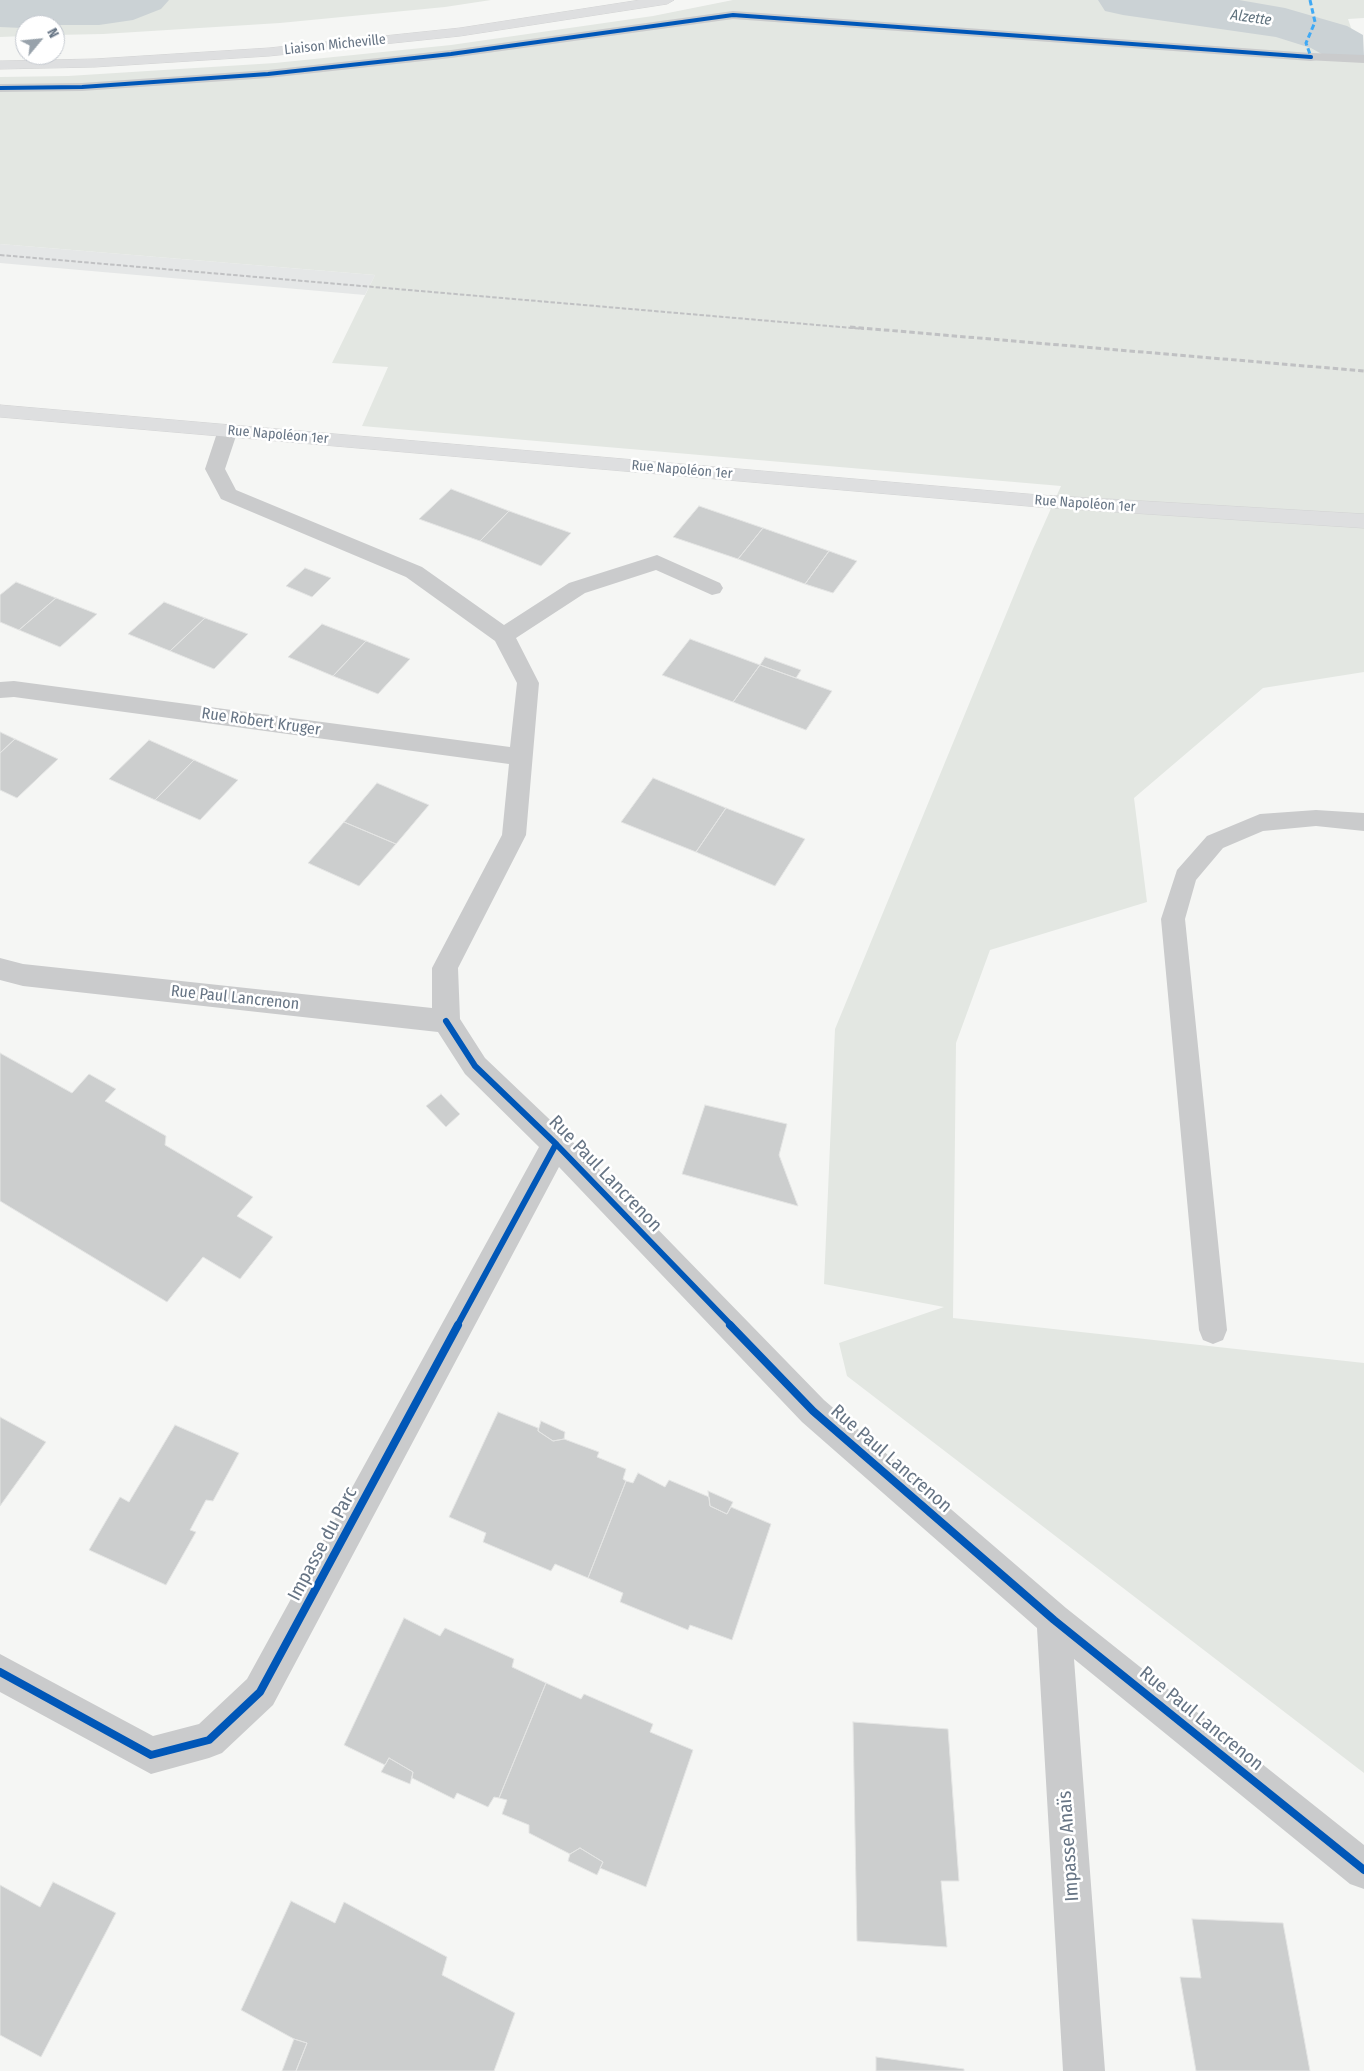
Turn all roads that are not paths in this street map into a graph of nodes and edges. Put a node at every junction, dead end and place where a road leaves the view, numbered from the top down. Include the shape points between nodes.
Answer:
1 (667, 0) edge
2 (1311, 57) joint
3 (1364, 59) edge
4 (0, 65) edge
5 (0, 88) edge
6 (0, 411) edge
7 (228, 430) junction
8 (1364, 521) edge
9 (712, 588) dead end
10 (504, 636) junction
11 (0, 690) edge
12 (521, 757) junction
13 (1364, 822) edge
14 (0, 969) edge
15 (446, 1021) junction
16 (556, 1144) junction
17 (1213, 1330) dead end
18 (1054, 1620) junction
19 (0, 1672) edge
20 (1364, 1870) edge
21 (1084, 2071) edge

1 - 4 main road, Liaison Micheville via 460,32 279,51 95,63
2 - 3 lane
2 - 5 street via 733,15 451,54 268,74 82,87
6 - 7 main road, Rue Napoléon 1er
7 - 8 main road, Rue Napoléon 1er via 996,498
7 - 10 street via 215,469 228,494 414,572
9 - 10 street via 657,562 577,588
10 - 12 street via 528,683
11 - 12 street, Rue Robert Kruger via 14,689
12 - 15 street via 514,835 445,968
13 - 17 lane via 1316,818 1260,823 1215,842 1184,876 1173,919
14 - 15 street, Rue Paul Lancrenon via 23,975
15 - 16 street, Rue Paul Lancrenon via 475,1066
16 - 18 street, Rue Paul Lancrenon via 813,1411
16 - 19 street, Impasse du Parc via 260,1692 209,1740 151,1755
18 - 20 street, Rue Paul Lancrenon
18 - 21 street, Impasse Anaïs

